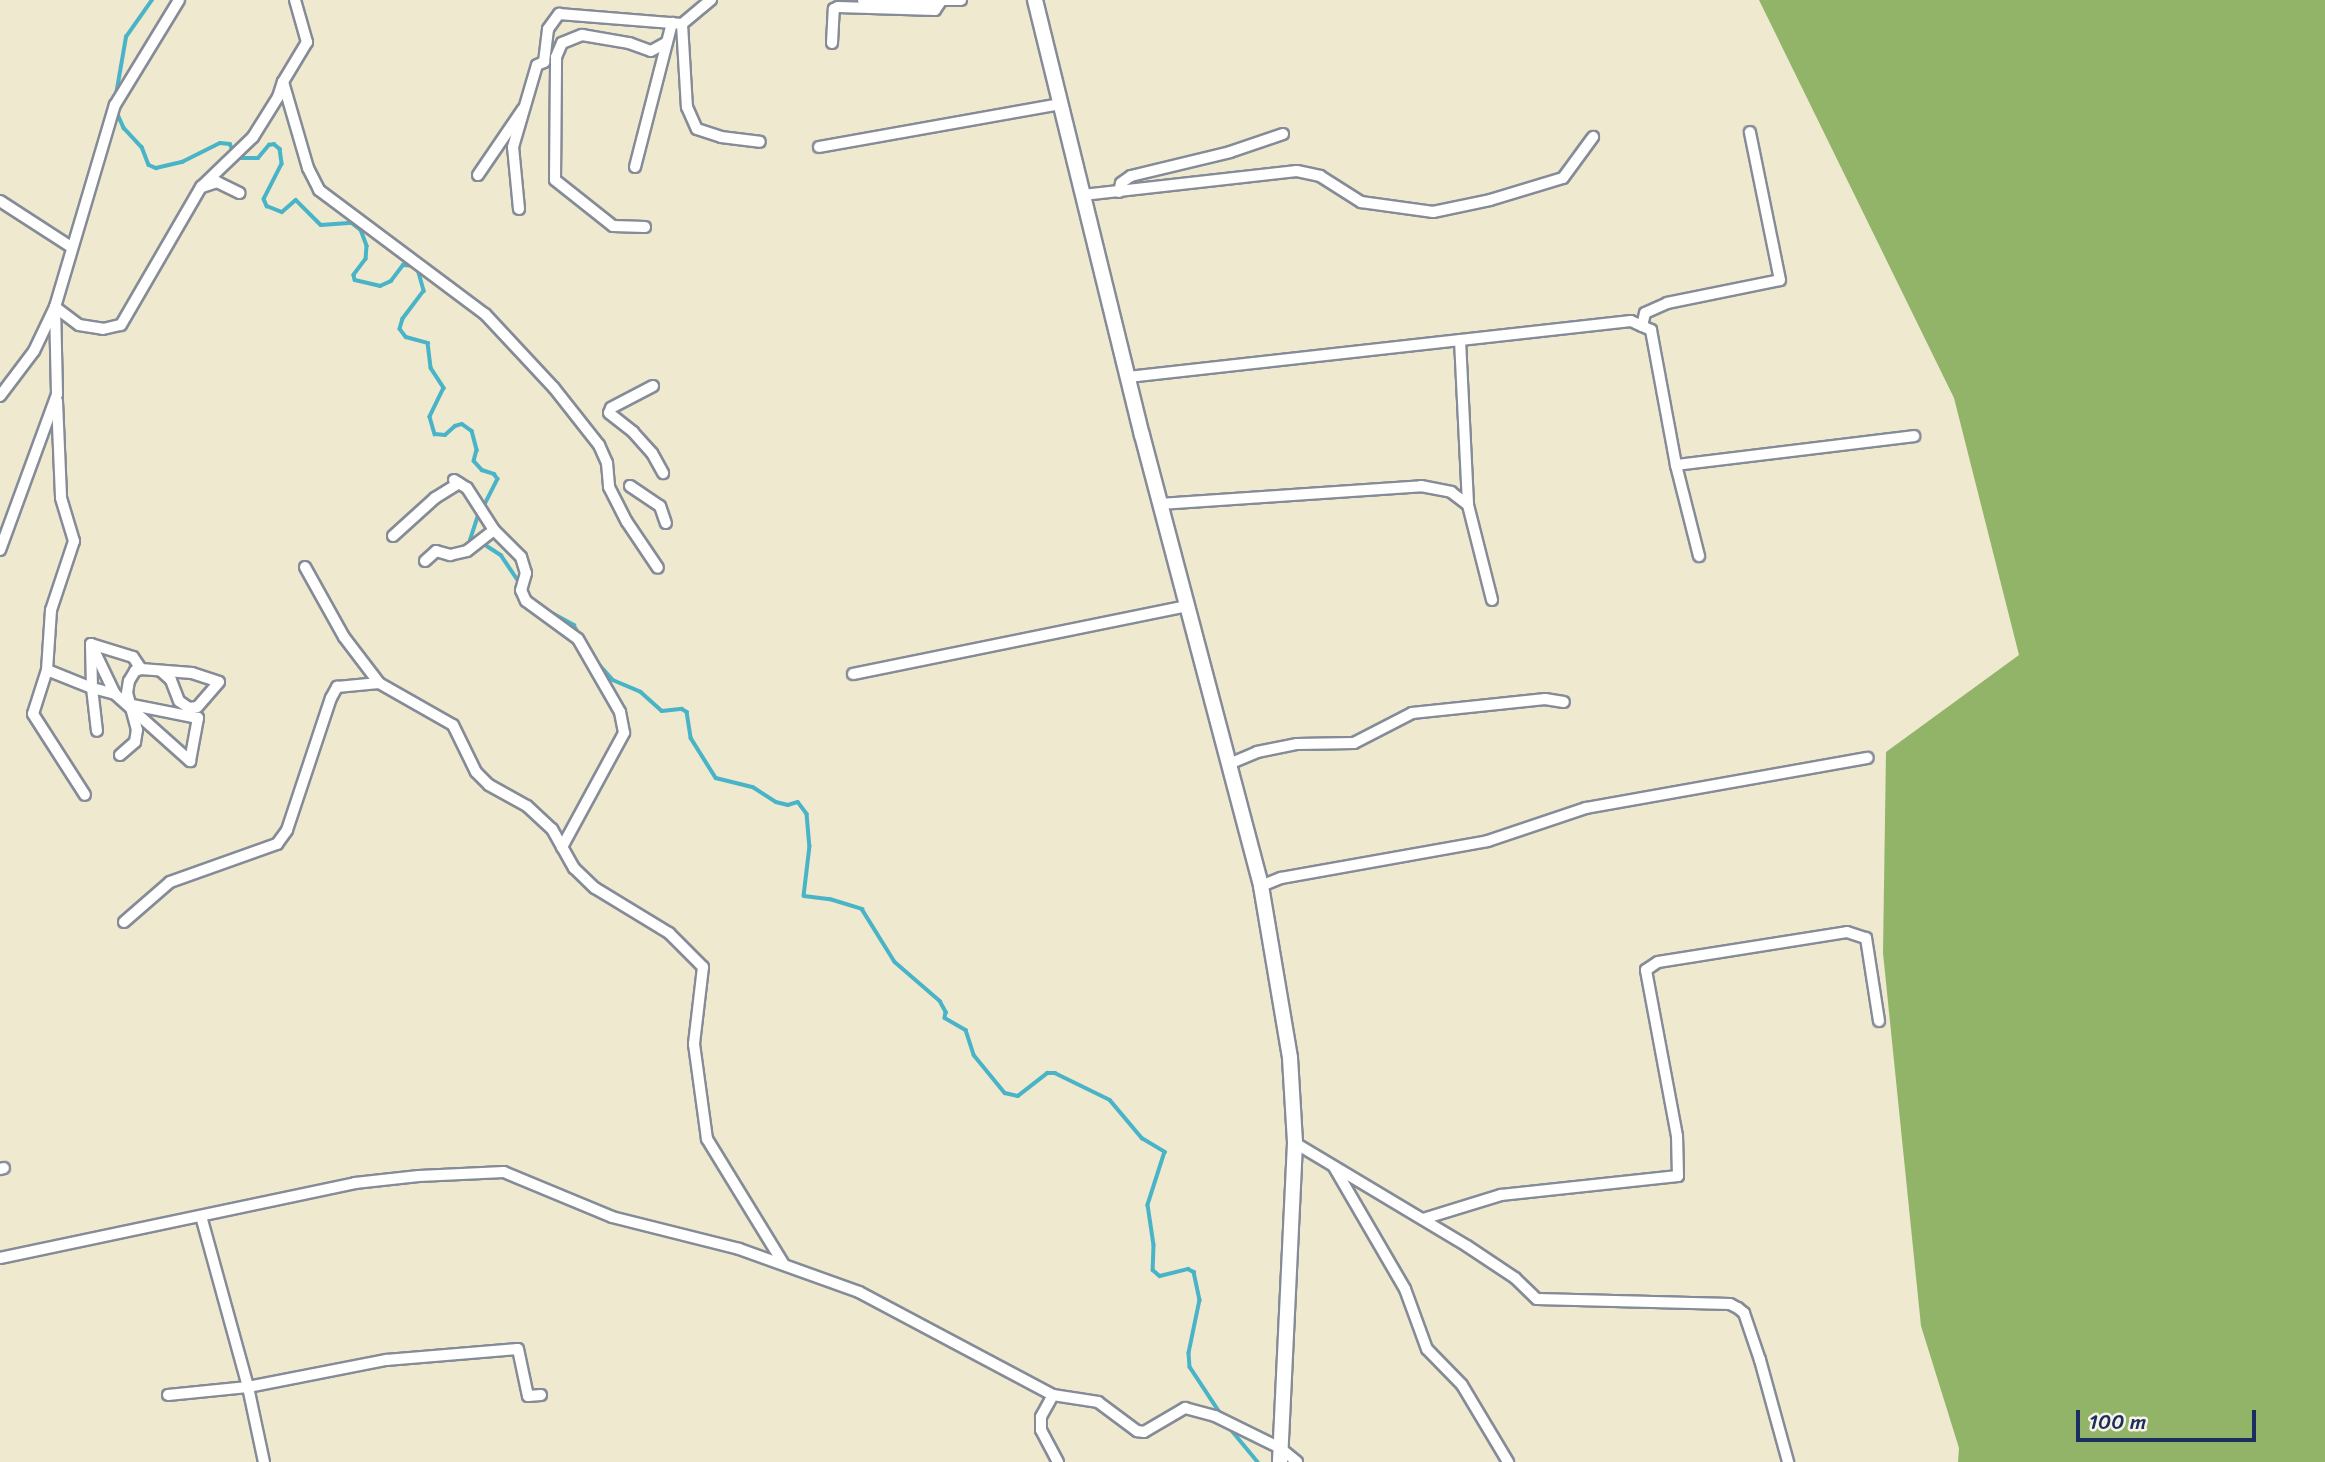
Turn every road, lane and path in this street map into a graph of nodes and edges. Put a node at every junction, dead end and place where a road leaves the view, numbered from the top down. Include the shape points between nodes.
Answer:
1 (178, 0) edge
2 (295, 0) edge
3 (711, 0) edge
4 (863, 0) edge
5 (961, 0) edge
6 (1035, 0) edge
7 (941, 1) edge
8 (677, 23) junction
9 (667, 42) junction
10 (832, 43) dead end
11 (283, 82) junction
12 (528, 102) junction
13 (1061, 104) junction
14 (1750, 132) dead end
15 (1283, 134) dead end
16 (1593, 138) dead end
17 (760, 142) dead end
18 (819, 147) dead end
19 (635, 167) dead end
20 (478, 176) dead end
21 (201, 187) junction
22 (1119, 192) junction
23 (240, 193) dead end
24 (1083, 195) junction
25 (0, 201) edge
26 (519, 209) dead end
27 (645, 227) dead end
28 (71, 247) junction
29 (55, 307) junction
30 (1642, 326) junction
31 (1460, 340) junction
32 (1128, 377) junction
33 (653, 386) dead end
34 (57, 394) junction
35 (0, 397) edge
36 (1914, 436) dead end
37 (1676, 466) junction
38 (663, 472) dead end
39 (630, 485) dead end
40 (1160, 504) junction
41 (1468, 505) junction
42 (666, 523) dead end
43 (494, 530) junction
44 (393, 536) dead end
45 (0, 550) edge
46 (1699, 556) dead end
47 (425, 561) dead end
48 (306, 567) dead end
49 (658, 568) dead end
50 (1492, 600) dead end
51 (1187, 606) junction
52 (91, 644) junction
53 (141, 669) junction
54 (47, 670) junction
55 (162, 672) junction
56 (853, 674) dead end
57 (379, 684) junction
58 (92, 688) junction
59 (115, 694) junction
60 (1564, 702) dead end
61 (128, 705) junction
62 (97, 732) dead end
63 (120, 755) dead end
64 (1868, 758) dead end
65 (1229, 764) junction
66 (85, 795) dead end
67 (562, 847) junction
68 (1261, 886) junction
69 (124, 922) dead end
70 (1878, 1020) dead end
71 (1295, 1143) junction
72 (1334, 1166) junction
73 (201, 1216) junction
74 (1423, 1219) junction
75 (0, 1258) edge
76 (783, 1263) junction
77 (248, 1387) junction
78 (168, 1395) dead end
79 (541, 1395) dead end
80 (1053, 1395) junction
81 (1280, 1455) edge
82 (264, 1462) edge
83 (1058, 1462) edge
84 (1297, 1462) edge
85 (1508, 1462) edge
86 (1788, 1462) edge

1 - 28 street via 115,105
2 - 11 street via 307,42
3 - 8 street
4 - 7 street
5 - 7 street
6 - 13 main road
7 - 10 street via 935,10 838,6
8 - 9 street
8 - 12 street via 559,14 548,29 544,62 537,65
8 - 17 street via 687,107 696,129
9 - 19 street
9 - 27 street via 651,51 582,35 562,43 556,57 555,180 613,226
11 - 21 street via 253,137
11 - 49 street via 319,190 485,314 554,388 599,445 607,463 609,487
12 - 20 street
12 - 26 street via 513,147
13 - 18 street
13 - 24 main road
14 - 30 street via 1780,280 1667,303 1645,313
15 - 22 street via 1131,176
16 - 22 street via 1563,178 1433,212 1362,202 1320,176 1297,171
21 - 23 street via 217,182
21 - 29 street via 121,325 103,330 79,325
22 - 24 street
24 - 32 main road
25 - 28 street
28 - 29 street
29 - 34 street
29 - 35 street via 34,351
30 - 31 street via 1630,321
30 - 37 street via 1651,330
31 - 32 street
31 - 41 street
32 - 40 main road
33 - 38 street via 609,413 633,432
34 - 45 street
34 - 54 street via 61,498 74,541 51,610
36 - 37 street
37 - 46 street
39 - 42 street via 660,506
40 - 41 street via 1421,486 1451,492
40 - 51 main road
41 - 50 street
43 - 44 street via 467,488 456,482
43 - 47 street via 467,551 450,555 436,551
43 - 67 street via 526,564 521,590 526,601 578,639 620,712 624,733
48 - 57 street via 344,636
51 - 56 street
51 - 65 main road
52 - 53 street via 133,657
52 - 58 street
52 - 59 street
53 - 55 street
53 - 61 street via 129,681
54 - 58 street
54 - 66 street via 33,714
55 - 55 street via 171,680 179,701 189,708 197,707 219,682 192,673
57 - 67 street via 453,724 476,772 489,785 527,806 552,829
57 - 69 street via 337,687 287,830 277,844 170,882
58 - 59 street
58 - 62 street
59 - 61 street
60 - 65 street via 1545,699 1412,713 1354,743 1297,744 1257,752
61 - 61 street via 146,720 190,761 198,718
61 - 63 street via 134,716 135,741
64 - 68 street via 1586,808 1488,841 1281,878
65 - 68 main road
67 - 76 street via 574,868 596,888 669,933 703,967 694,1044 707,1139
68 - 71 main road via 1290,1058
70 - 74 street via 1866,938 1847,932 1658,962 1646,970 1677,1136 1678,1175 1501,1195
71 - 72 street
71 - 81 main road
72 - 74 street
72 - 85 street via 1405,1289 1427,1349 1462,1385
73 - 75 street
73 - 76 street via 355,1183 505,1172 612,1217
73 - 77 street
74 - 86 street via 1516,1278 1537,1299 1730,1304 1738,1308 1760,1360
76 - 80 street via 859,1292
77 - 78 street
77 - 79 street via 386,1360 518,1349 528,1396
77 - 82 street
80 - 81 street via 1098,1402 1144,1432 1185,1408 1215,1416
80 - 83 street via 1041,1417 1041,1430
81 - 84 street

